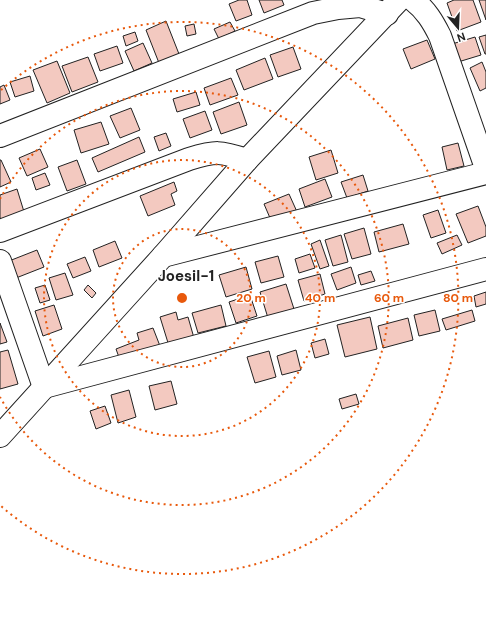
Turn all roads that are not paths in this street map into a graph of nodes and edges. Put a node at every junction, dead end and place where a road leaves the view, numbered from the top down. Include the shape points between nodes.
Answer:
1 (413, 0) edge
2 (393, 7) edge
3 (0, 136) edge
4 (247, 160) junction
5 (486, 168) edge
6 (486, 173) edge
7 (0, 231) edge
8 (163, 256) junction
9 (0, 261) edge
10 (486, 269) edge
11 (44, 387) junction
12 (0, 436) edge

1 - 5 street via 427,13 440,36
2 - 3 street via 360,6 313,14
2 - 4 street
4 - 7 street via 227,153 212,152
4 - 8 street
6 - 8 street
8 - 11 street
9 - 11 street
10 - 11 street
11 - 12 street

